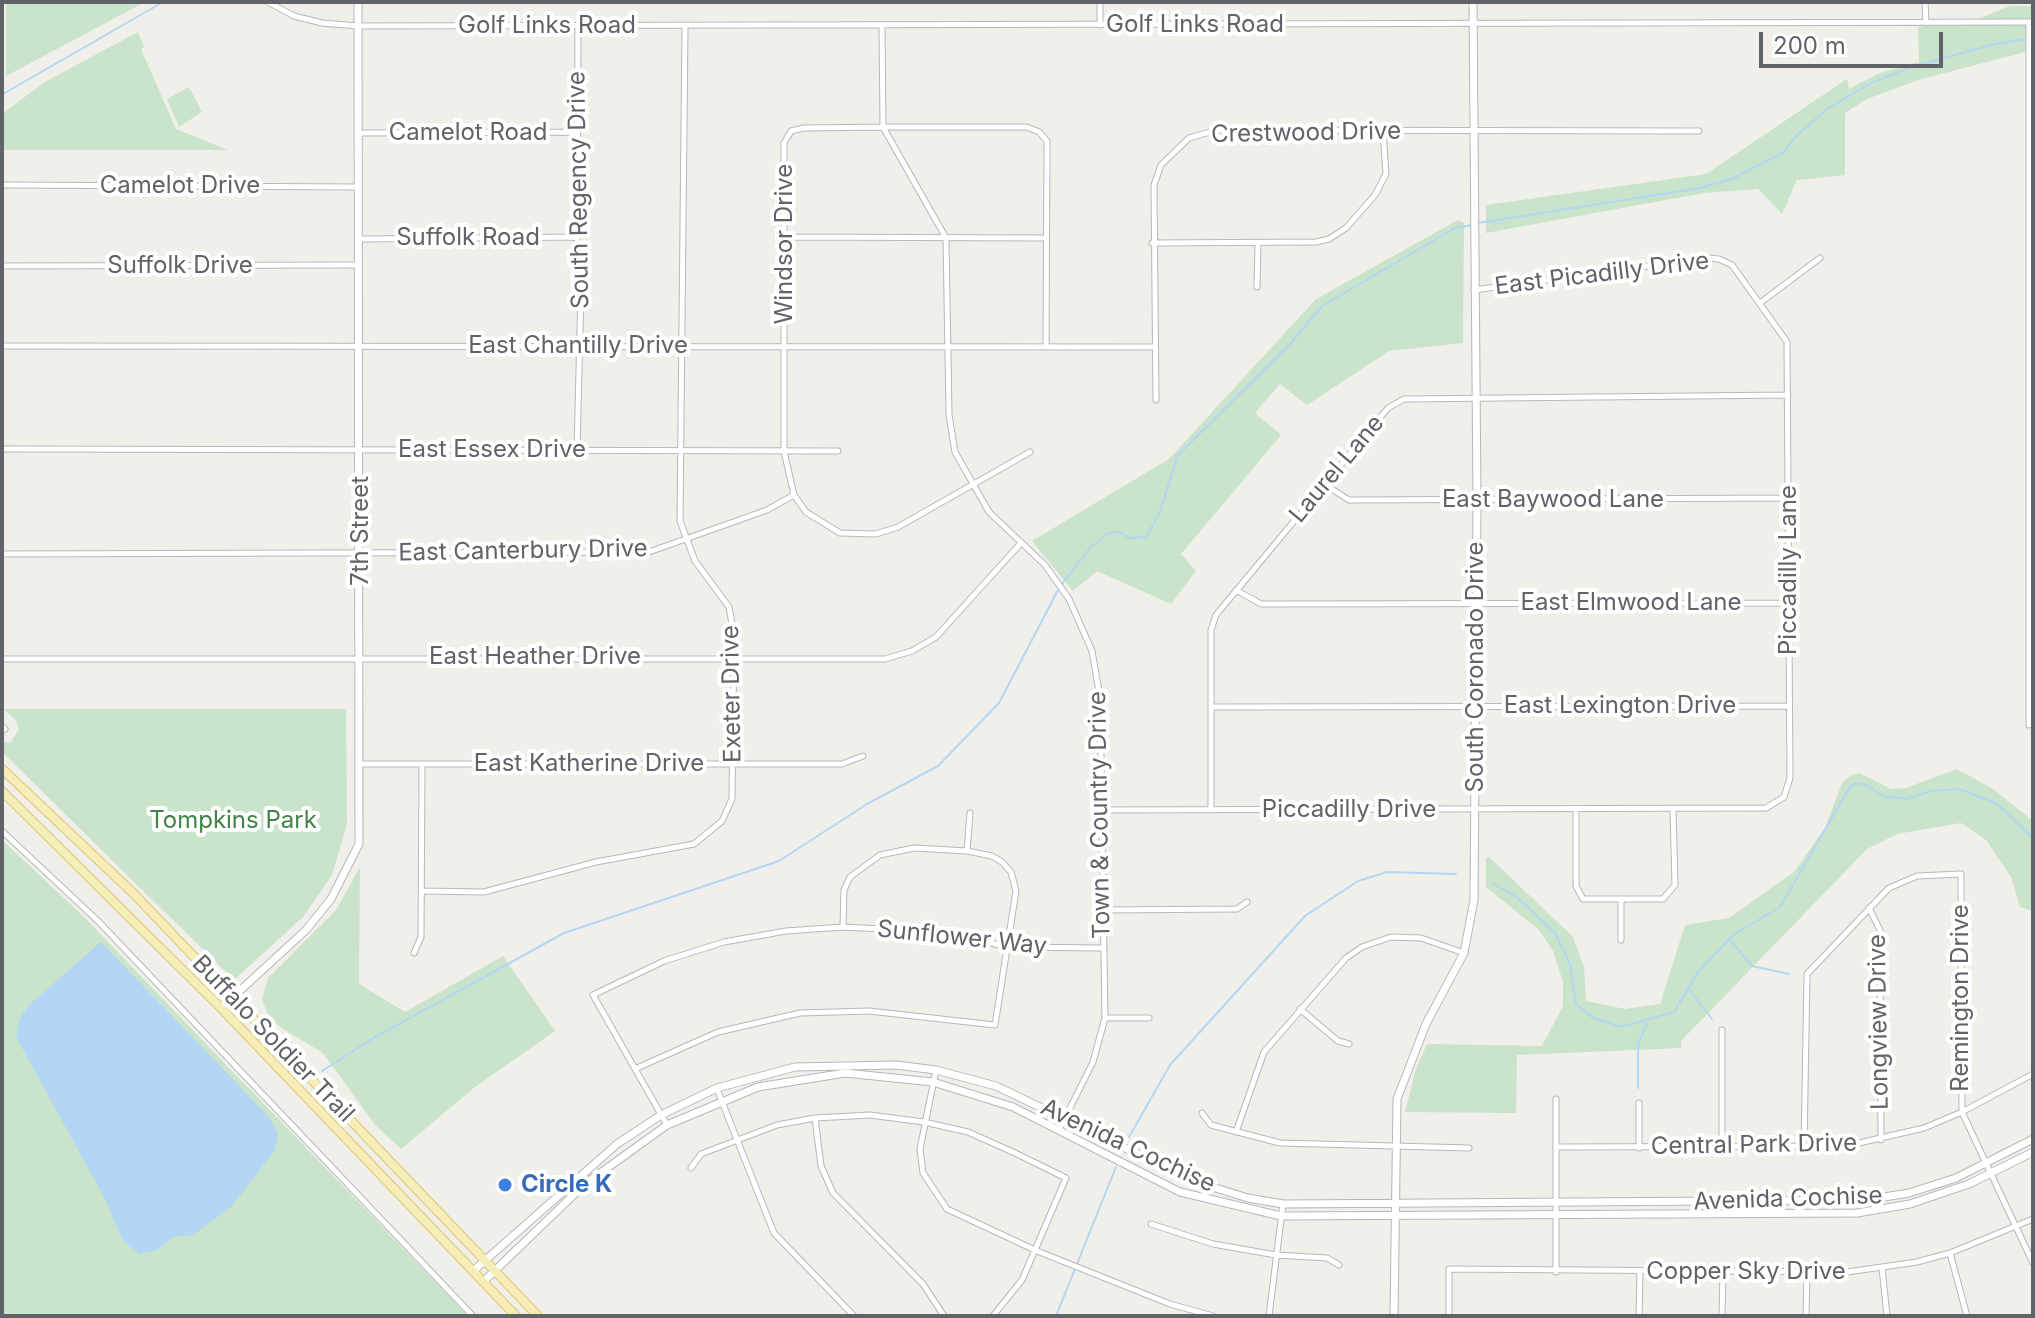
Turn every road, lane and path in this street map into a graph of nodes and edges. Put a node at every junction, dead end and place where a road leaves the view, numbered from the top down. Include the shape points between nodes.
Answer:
1 (268, 2) edge
2 (358, 2) edge
3 (1100, 2) edge
4 (1473, 2) edge
5 (1925, 2) edge
6 (2031, 22) edge
7 (1926, 23) junction
8 (882, 25) junction
9 (1100, 25) junction
10 (1472, 25) junction
11 (358, 26) junction
12 (578, 26) junction
13 (685, 26) junction
14 (883, 127) junction
15 (1383, 131) junction
16 (1474, 131) junction
17 (1699, 131) dead end
18 (578, 132) junction
19 (358, 133) junction
20 (2, 185) edge
21 (358, 187) junction
22 (577, 237) junction
23 (785, 237) junction
24 (946, 238) junction
25 (1045, 238) junction
26 (359, 239) junction
27 (1152, 243) junction
28 (1258, 243) junction
29 (1820, 258) dead end
30 (358, 265) junction
31 (2, 266) edge
32 (1257, 287) dead end
33 (1473, 290) junction
34 (1760, 303) junction
35 (1787, 342) joint
36 (2, 346) edge
37 (358, 346) junction
38 (580, 346) junction
39 (681, 346) junction
40 (785, 346) junction
41 (948, 346) junction
42 (1046, 346) junction
43 (1155, 347) junction
44 (1788, 395) junction
45 (1474, 398) junction
46 (1156, 400) dead end
47 (2, 449) edge
48 (360, 450) junction
49 (577, 450) junction
50 (679, 451) junction
51 (784, 451) junction
52 (838, 451) dead end
53 (1030, 452) dead end
54 (1324, 484) junction
55 (971, 486) junction
56 (794, 495) junction
57 (1788, 498) junction
58 (1477, 501) junction
59 (685, 541) junction
60 (1021, 543) junction
61 (361, 553) junction
62 (2, 554) edge
63 (1236, 590) junction
64 (1477, 603) junction
65 (1789, 603) junction
66 (361, 657) junction
67 (732, 657) junction
68 (2, 659) edge
69 (1789, 706) junction
70 (1211, 707) junction
71 (1477, 707) junction
72 (2029, 725) dead end
73 (863, 756) dead end
74 (361, 764) junction
75 (422, 764) junction
76 (733, 764) junction
77 (2, 769) edge
78 (2, 791) edge
79 (1784, 797) joint
80 (1475, 809) junction
81 (1673, 809) junction
82 (1103, 810) junction
83 (1211, 810) junction
84 (1576, 810) junction
85 (970, 813) dead end
86 (2, 831) edge
87 (967, 851) junction
88 (423, 891) junction
89 (1621, 899) junction
90 (1247, 902) dead end
91 (1869, 907) junction
92 (1103, 910) junction
93 (843, 927) junction
94 (1621, 940) dead end
95 (1009, 947) junction
96 (1103, 948) junction
97 (414, 953) dead end
98 (1464, 953) junction
99 (233, 997) junction
100 (221, 1008) junction
101 (1300, 1009) junction
102 (1105, 1018) junction
103 (1149, 1018) dead end
104 (1722, 1030) dead end
105 (1349, 1044) dead end
106 (637, 1068) junction
107 (936, 1070) junction
108 (2033, 1074) edge
109 (933, 1082) junction
110 (717, 1088) junction
111 (1556, 1099) dead end
112 (721, 1100) junction
113 (1639, 1103) dead end
114 (1962, 1112) junction
115 (1202, 1113) dead end
116 (661, 1115) junction
117 (1065, 1117) junction
118 (815, 1118) junction
119 (924, 1122) junction
120 (667, 1125) junction
121 (1059, 1130) junction
122 (1236, 1132) junction
123 (737, 1138) junction
124 (2033, 1139) edge
125 (1881, 1140) junction
126 (1395, 1147) junction
127 (1556, 1147) junction
128 (1722, 1147) junction
129 (1804, 1147) junction
130 (1469, 1148) dead end
131 (1639, 1148) junction
132 (2033, 1152) edge
133 (1986, 1166) junction
134 (691, 1168) dead end
135 (1991, 1175) junction
136 (1283, 1204) junction
137 (1556, 1204) junction
138 (1396, 1205) junction
139 (1281, 1216) junction
140 (1395, 1216) junction
141 (1557, 1216) junction
142 (2033, 1219) edge
143 (1151, 1224) dead end
144 (2016, 1227) junction
145 (1037, 1251) junction
146 (1950, 1253) junction
147 (1276, 1255) junction
148 (485, 1260) junction
149 (2033, 1263) edge
150 (1339, 1265) dead end
151 (1882, 1268) junction
152 (473, 1271) junction
153 (496, 1271) junction
154 (1556, 1272) junction
155 (1640, 1272) junction
156 (1723, 1273) junction
157 (1807, 1273) junction
158 (483, 1282) junction
159 (473, 1316) edge
160 (516, 1316) edge
161 (538, 1316) edge
162 (854, 1316) edge
163 (944, 1316) edge
164 (993, 1316) edge
165 (1213, 1316) edge
166 (1269, 1316) edge
167 (1394, 1316) edge
168 (1449, 1316) edge
169 (1639, 1316) edge
170 (1722, 1316) edge
171 (1806, 1316) edge
172 (1887, 1316) edge
173 (1967, 1316) edge

1 - 11 street, Golf Links Road via 294,16
2 - 11 street, 7th Street
3 - 9 street
4 - 10 street, South Coronado Drive
5 - 7 street
6 - 7 street, Golf Links Road
6 - 72 street
7 - 10 street, Golf Links Road
8 - 9 street, Golf Links Road
8 - 13 street, Golf Links Road
8 - 14 street, Town & Country Drive
9 - 10 street, Golf Links Road
10 - 16 street, South Coronado Drive
11 - 12 street, Golf Links Road
11 - 19 street, 7th Street
12 - 13 street, Golf Links Road
12 - 18 street, South Regency Drive
13 - 39 street, Exeter Drive
14 - 23 street, Windsor Drive via 791,131 784,143
14 - 24 street, Town & Country Drive
14 - 25 street via 1027,127 1039,132 1047,141
15 - 16 street, Crestwood Drive
15 - 27 street, Crestwood Drive via 1217,130 1189,138 1161,165 1154,185
15 - 28 street via 1386,174 1346,228 1316,242
16 - 17 street, Crestwood Drive
16 - 33 street, South Coronado Drive
18 - 19 street, Camelot Road
18 - 22 street, South Regency Drive
19 - 21 street, 7th Street
20 - 21 street, Camelot Drive
21 - 26 street, 7th Street
22 - 26 street, Suffolk Road
22 - 38 street, South Regency Drive
23 - 24 street
23 - 40 street, Windsor Drive
24 - 25 street
24 - 41 street, Town & Country Drive
25 - 42 street
26 - 30 street, 7th Street
27 - 28 street
27 - 43 street, Crestwood Drive
28 - 32 street
29 - 34 street
30 - 31 street, Suffolk Drive
30 - 37 street, 7th Street
33 - 34 street, East Picadilly Drive via 1707,258 1732,265
33 - 45 street, South Coronado Drive
34 - 35 street, East Picadilly Drive
35 - 44 street, Piccadilly Lane
36 - 37 street, East Chantilly Drive
37 - 38 street, East Chantilly Drive
37 - 48 street, 7th Street
38 - 39 street, East Chantilly Drive
38 - 49 street, South Regency Drive
39 - 40 street, East Chantilly Drive
39 - 50 street, Exeter Drive
40 - 41 street, East Chantilly Drive
40 - 51 street, Windsor Drive
41 - 42 street, East Chantilly Drive
41 - 55 street, Town & Country Drive via 955,452
42 - 43 street, East Chantilly Drive
43 - 46 street, Crestwood Drive
44 - 45 street, Laurel Lane
44 - 57 street, Piccadilly Lane
45 - 54 street, Laurel Lane via 1404,399 1388,408
45 - 58 street, South Coronado Drive
47 - 48 street, East Essex Drive
48 - 49 street, East Essex Drive
48 - 61 street, 7th Street
49 - 50 street, East Essex Drive
50 - 51 street, East Essex Drive
50 - 59 street, Exeter Drive
51 - 52 street, East Essex Drive
51 - 56 street, Windsor Drive
53 - 55 street
54 - 58 street, East Baywood Lane via 1349,500
54 - 63 street, Laurel Lane
55 - 56 street via 876,534 840,533 806,512
55 - 60 street, Town & Country Drive
56 - 59 street, East Canterbury Drive
57 - 58 street, East Baywood Lane
57 - 65 street, Piccadilly Lane
58 - 64 street, South Coronado Drive
59 - 61 street, East Canterbury Drive via 649,552
59 - 67 street, Exeter Drive via 729,607
60 - 67 street, East Heather Drive via 936,637 912,651 885,659
60 - 82 street, Town & Country Drive via 1069,599 1092,651 1100,697
61 - 62 street, East Canterbury Drive
61 - 66 street, 7th Street
63 - 64 street, East Elmwood Lane via 1261,604
63 - 70 street, Laurel Lane via 1211,630
64 - 65 street, East Elmwood Lane
64 - 71 street, South Coronado Drive
65 - 69 street, Piccadilly Lane
66 - 67 street, East Heather Drive
66 - 68 street, East Heather Drive
66 - 74 street, 7th Street
67 - 76 street, Exeter Drive
69 - 71 street, East Lexington Drive
69 - 79 street, Piccadilly Lane via 1790,778
70 - 71 street, East Lexington Drive
70 - 83 street, Laurel Lane
71 - 80 street, South Coronado Drive
73 - 76 street, East Katherine Drive via 842,764
74 - 75 street, East Katherine Drive
74 - 99 street, 7th Street via 359,844 350,866 306,930
75 - 76 street, East Katherine Drive
75 - 88 street
76 - 88 street, Exeter Drive via 732,799 722,821 694,844 596,862 484,892
77 - 99 main road, Buffalo Soldier Trail
78 - 100 main road, Buffalo Soldier Trail
79 - 81 street, Piccadilly Drive via 1766,808
80 - 83 street, Piccadilly Drive
80 - 84 street, Piccadilly Drive
80 - 98 street, South Coronado Drive via 1474,900
81 - 84 street, Piccadilly Drive
81 - 89 street via 1675,885 1663,899
82 - 83 street, Piccadilly Drive
82 - 92 street, Town & Country Drive
84 - 89 street via 1576,886 1583,899
85 - 87 street
86 - 159 street via 98,921
87 - 93 street via 914,848 863,864 844,890
87 - 95 street via 992,856 1011,872 1016,891
88 - 97 street via 421,937
89 - 94 street
90 - 92 street via 1237,909
91 - 114 street, Remington Drive via 1902,880 1961,874
91 - 125 street, Longview Drive via 1880,930
91 - 129 street via 1807,974
92 - 96 street, Town & Country Drive
93 - 95 street, Sunflower Way via 940,932
93 - 106 street, Sunflower Way via 724,942 664,961 593,995
95 - 96 street, Sunflower Way
95 - 106 street via 995,1025 869,1011 800,1013 718,1032
96 - 102 street, Town & Country Drive
98 - 101 street via 1421,938 1376,940 1346,958
98 - 126 street, South Coronado Drive via 1409,1061 1397,1099
99 - 100 street, 7th Street
99 - 148 main road, Buffalo Soldier Trail
100 - 152 main road, Buffalo Soldier Trail
101 - 105 street
101 - 122 street via 1264,1052
102 - 103 street
102 - 117 street, Town & Country Drive via 1093,1062
104 - 128 street
106 - 116 street
107 - 109 street
107 - 110 street, Avenida Cochise via 845,1063 795,1067
107 - 117 street, Avenida Cochise via 996,1086
108 - 114 street, Central Park Drive
109 - 112 street, Avenida Cochise via 845,1073 758,1087
109 - 119 street
109 - 121 street, Avenida Cochise via 1013,1107
110 - 112 street
110 - 116 street, Avenida Cochise
111 - 127 street
112 - 120 street, Avenida Cochise
112 - 123 street
113 - 131 street
114 - 125 street, Central Park Drive
114 - 133 street, Remington Drive
115 - 122 street via 1211,1125
116 - 120 street
116 - 148 street, Avenida Cochise via 617,1144
117 - 121 street, Town & Country Drive
117 - 136 street, Avenida Cochise via 1196,1182
118 - 119 street via 870,1115
118 - 123 street
118 - 163 street via 821,1166 833,1193 923,1284
119 - 145 street via 923,1173 947,1209
119 - 145 street via 968,1132 1066,1178
120 - 153 street, Avenida Cochise via 585,1184
121 - 139 street, Avenida Cochise via 1180,1192
122 - 126 street via 1280,1143
123 - 134 street via 701,1154
123 - 162 street via 774,1233
124 - 133 street, Avenida Cochise
125 - 129 street, Central Park Drive
126 - 130 street
126 - 138 street, South Coronado Drive
127 - 131 street, Central Park Drive
127 - 137 street
128 - 129 street, Central Park Drive
128 - 131 street, Central Park Drive
132 - 135 street, Avenida Cochise
133 - 135 street, Remington Drive
133 - 137 street, Avenida Cochise via 1909,1193 1866,1200
135 - 141 street, Avenida Cochise via 1910,1204 1857,1213
135 - 144 street, Remington Drive
136 - 138 street, Avenida Cochise
136 - 139 street
137 - 138 street, Avenida Cochise
137 - 141 street
138 - 140 street, South Coronado Drive
139 - 140 street, Avenida Cochise
139 - 147 street
140 - 141 street, Avenida Cochise
140 - 167 street, South Coronado Drive
141 - 154 street
142 - 144 street, Copper Sky Drive
143 - 147 street via 1213,1244
144 - 146 street, Copper Sky Drive
144 - 149 street, Remington Drive
145 - 164 street via 1007,1303
145 - 165 street
146 - 151 street, Copper Sky Drive
146 - 173 street
147 - 150 street via 1327,1258
147 - 166 street
148 - 152 street, Avenida Cochise
148 - 153 main road, Buffalo Soldier Trail
151 - 157 street, Copper Sky Drive
151 - 172 street
152 - 158 main road, Buffalo Soldier Trail
153 - 158 street, Avenida Cochise
153 - 161 main road, Buffalo Soldier Trail
154 - 155 street, Copper Sky Drive
154 - 168 street, Copper Sky Drive via 1449,1269
155 - 156 street, Copper Sky Drive
155 - 169 street
156 - 157 street, Copper Sky Drive
156 - 170 street
157 - 171 street
158 - 160 main road, Buffalo Soldier Trail

